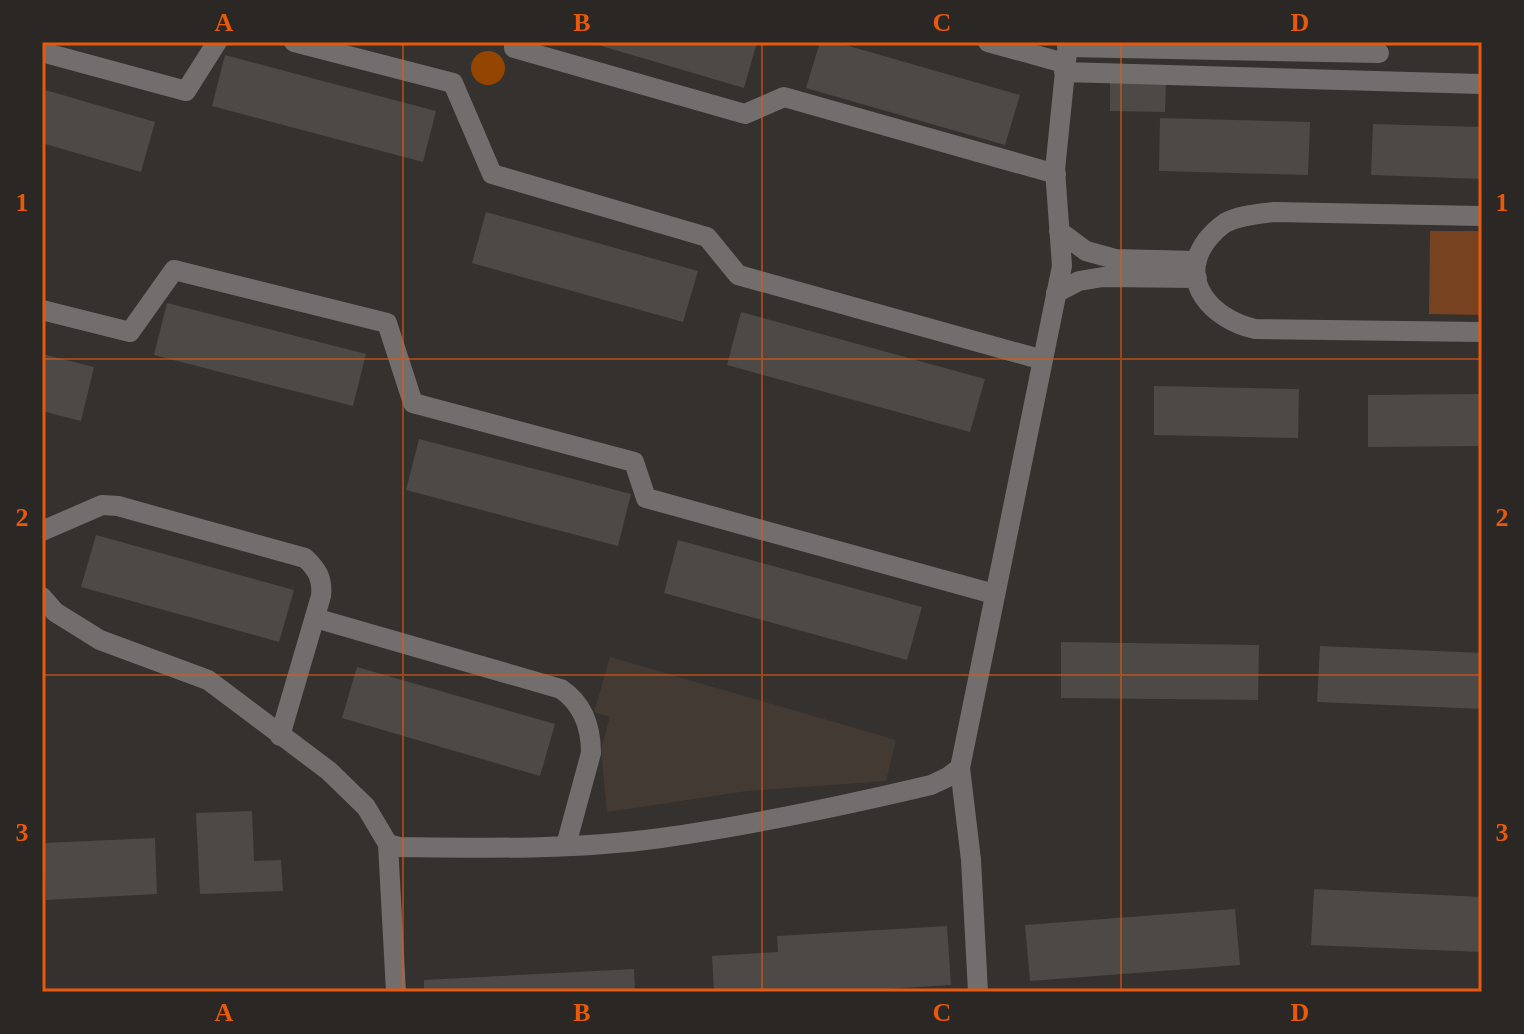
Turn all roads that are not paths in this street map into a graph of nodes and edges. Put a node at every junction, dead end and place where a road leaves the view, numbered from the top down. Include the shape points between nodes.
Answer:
1 (217, 42) edge
2 (294, 42) edge
3 (514, 42) edge
4 (988, 42) edge
5 (42, 52) edge
6 (1379, 53) dead end
7 (1066, 56) edge
8 (1481, 84) edge
9 (1056, 174) junction
10 (1482, 216) edge
11 (1059, 231) junction
12 (1197, 270) junction
13 (1056, 293) junction
14 (42, 310) edge
15 (1482, 332) edge
16 (1043, 360) junction
17 (42, 531) edge
18 (994, 594) junction
19 (42, 597) edge
20 (315, 618) junction
21 (280, 736) junction
22 (960, 768) junction
23 (388, 844) junction
24 (566, 845) junction
25 (396, 992) edge
26 (978, 992) edge

1 - 5 street via 186,91
2 - 16 street via 453,83 492,174 707,237 738,275
3 - 9 street via 514,48 745,114 784,97
4 - 7 street
6 - 7 street
7 - 8 street
7 - 9 street
9 - 11 street
10 - 12 street via 1248,216 1226,222 1211,235 1200,250
11 - 12 street via 1086,251
11 - 13 street via 1062,266
12 - 13 street via 1103,277
12 - 15 street via 1206,300 1236,325
13 - 16 street
14 - 18 street via 130,332 174,270 387,323 413,403 634,462 646,498
16 - 18 street
17 - 20 street via 102,505 118,506 305,558 316,568 322,586
18 - 22 street
19 - 21 street via 55,612 100,640 208,680
20 - 21 street
20 - 24 street via 561,689 572,697 587,721 591,753
21 - 23 street via 329,771 366,807
22 - 24 street via 931,785 805,814 659,838
22 - 26 street
23 - 24 street
23 - 25 street

